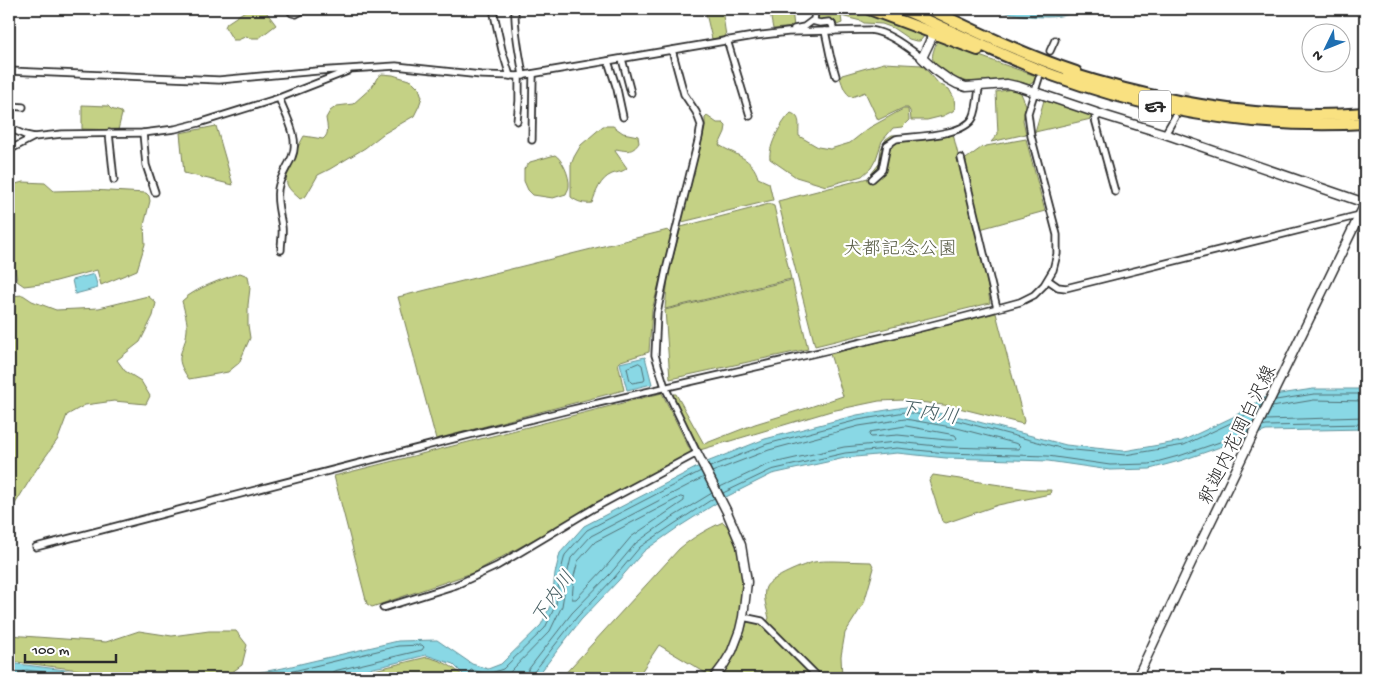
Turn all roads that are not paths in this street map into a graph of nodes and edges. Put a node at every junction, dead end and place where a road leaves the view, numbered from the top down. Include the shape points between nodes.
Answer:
1 (289, 9) edge
2 (305, 9) edge
3 (515, 9) edge
4 (815, 9) edge
5 (869, 9) edge
6 (902, 9) edge
7 (930, 9) edge
8 (494, 14) dead end
9 (814, 21) junction
10 (825, 31) junction
11 (834, 31) junction
12 (782, 33) junction
13 (957, 34) junction
14 (931, 39) dead end
15 (727, 40) junction
16 (1055, 40) dead end
17 (672, 50) junction
18 (1050, 51) dead end
19 (922, 58) junction
20 (622, 59) junction
21 (608, 61) junction
22 (1031, 67) junction
23 (352, 69) junction
24 (9, 71) edge
25 (533, 74) junction
26 (510, 76) junction
27 (521, 76) junction
28 (836, 76) dead end
29 (1039, 78) dead end
30 (979, 87) junction
31 (1034, 91) junction
32 (631, 93) dead end
33 (280, 98) junction
34 (1184, 102) junction
35 (9, 106) edge
36 (23, 107) dead end
37 (1100, 114) junction
38 (1365, 114) edge
39 (750, 116) dead end
40 (623, 117) dead end
41 (1175, 117) dead end
42 (517, 122) dead end
43 (1365, 123) edge
44 (9, 128) edge
45 (109, 133) junction
46 (142, 133) junction
47 (1164, 134) junction
48 (34, 137) junction
49 (532, 140) dead end
50 (9, 150) edge
51 (960, 158) dead end
52 (872, 179) dead end
53 (114, 180) dead end
54 (155, 192) dead end
55 (1115, 192) dead end
56 (1365, 203) edge
57 (1360, 215) junction
58 (281, 250) dead end
59 (1048, 280) junction
60 (997, 308) junction
61 (665, 387) junction
62 (697, 453) junction
63 (36, 547) dead end
64 (383, 608) dead end
65 (743, 617) junction
66 (714, 678) edge
67 (819, 678) edge
68 (1137, 678) edge

1 - 2 street via 296,14
3 - 27 street
4 - 9 street
5 - 22 highway
6 - 13 highway, E7
7 - 34 highway via 1059,67
8 - 26 street
9 - 11 street via 829,22
9 - 12 street
10 - 11 street
10 - 12 street
10 - 28 street
11 - 19 street via 879,32
12 - 15 street
13 - 22 highway, E7
13 - 34 highway, E7 via 1119,89
14 - 19 street
15 - 17 street
15 - 39 street
16 - 18 street
17 - 20 street
17 - 61 street via 684,94 701,125 657,313 655,355
19 - 30 street via 957,84
20 - 21 street
20 - 32 street
21 - 25 street
21 - 40 street
22 - 43 highway, E7 via 1112,95 1227,119 1312,125
23 - 24 street via 219,80
23 - 26 street via 396,66 480,76
23 - 33 street
25 - 27 street
25 - 49 street
26 - 27 street
27 - 42 street
29 - 31 street
30 - 31 street via 1007,84
30 - 52 street via 973,117 964,127 891,141 887,145 882,170
31 - 37 street
31 - 59 street via 1028,113 1031,136 1057,236 1057,254
33 - 46 street via 199,124
33 - 58 street via 295,148 278,188
34 - 38 highway, E7 via 1276,114
35 - 36 street
37 - 47 street
37 - 55 street via 1095,119
41 - 47 street
44 - 48 street
45 - 46 street
45 - 48 street
45 - 53 street
46 - 54 street via 146,165
47 - 56 street
48 - 50 street
51 - 60 street
56 - 57 street, 釈迦内花岡白沢線
57 - 59 street via 1066,288
57 - 68 street, 釈迦内花岡白沢線
59 - 60 street via 1034,295
60 - 61 street
61 - 62 street
61 - 63 street
62 - 64 street via 594,508 497,566 456,585
62 - 65 street via 741,545 747,582
65 - 66 street via 732,651
65 - 67 street via 762,620

